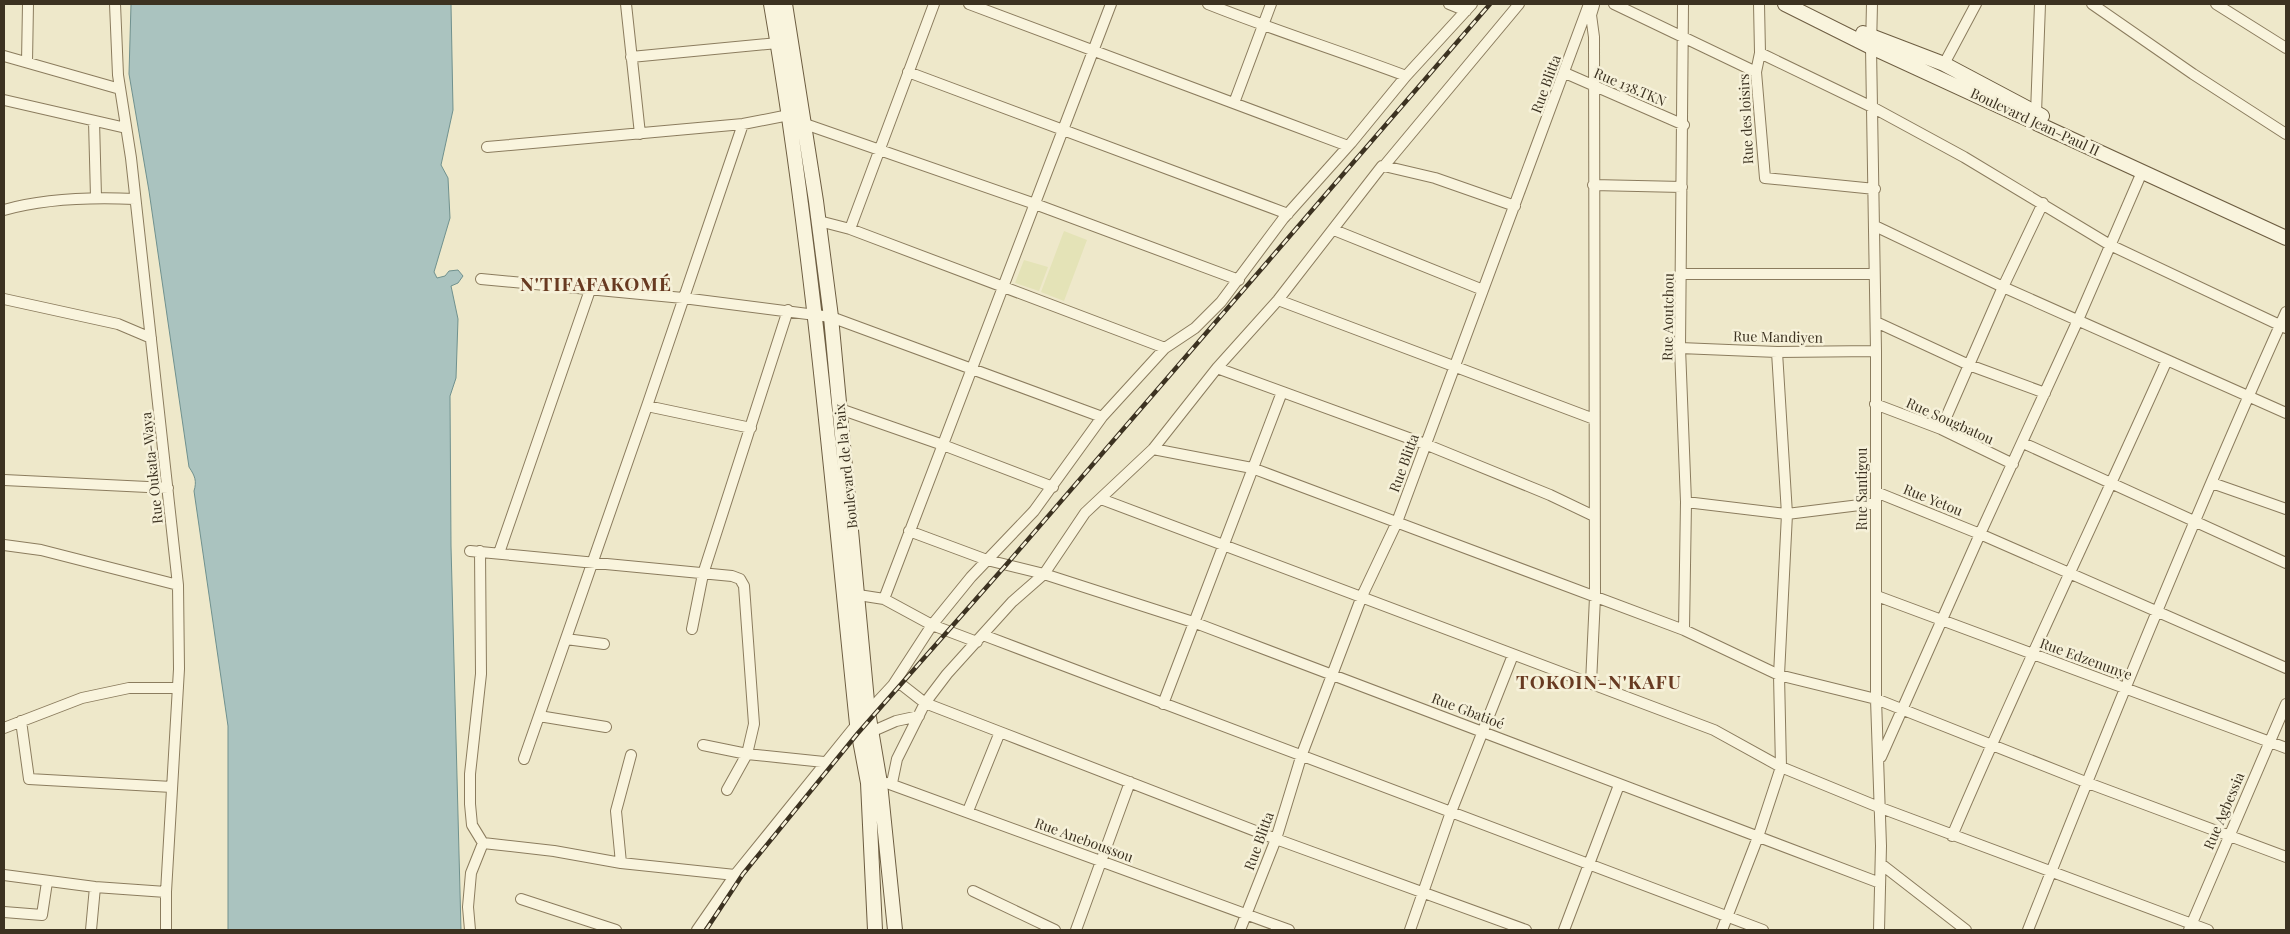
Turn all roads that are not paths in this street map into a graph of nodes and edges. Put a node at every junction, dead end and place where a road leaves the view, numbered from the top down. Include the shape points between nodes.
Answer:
1 (28, 4) edge
2 (115, 4) edge
3 (626, 4) edge
4 (771, 4) edge
5 (785, 4) edge
6 (934, 4) edge
7 (969, 4) edge
8 (1111, 4) edge
9 (1208, 4) edge
10 (1271, 4) edge
11 (1450, 4) edge
12 (1519, 4) edge
13 (1589, 4) edge
14 (1594, 4) edge
15 (1614, 4) edge
16 (1683, 4) edge
17 (1759, 4) edge
18 (1785, 4) edge
19 (1803, 4) edge
20 (1872, 4) edge
21 (1976, 4) edge
22 (2040, 4) edge
23 (2092, 4) edge
24 (2216, 4) edge
25 (1469, 7) edge
26 (1263, 26) junction
27 (1683, 37) junction
28 (1872, 42) junction
29 (778, 43) junction
30 (2286, 48) edge
31 (1093, 50) junction
32 (1760, 53) junction
33 (4, 57) edge
34 (631, 57) junction
35 (27, 62) junction
36 (1944, 64) junction
37 (908, 72) junction
38 (1756, 72) junction
39 (1565, 73) junction
40 (1406, 76) junction
41 (1594, 86) junction
42 (120, 88) junction
43 (4, 100) edge
44 (1234, 103) junction
45 (1872, 107) junction
46 (2036, 113) junction
47 (789, 115) junction
48 (94, 121) junction
49 (743, 124) junction
50 (805, 124) junction
51 (1684, 125) junction
52 (126, 128) junction
53 (1063, 130) junction
54 (640, 134) junction
55 (2286, 134) edge
56 (1348, 146) junction
57 (487, 147) dead end
58 (879, 149) junction
59 (1384, 166) junction
60 (2142, 172) junction
61 (1593, 185) junction
62 (1682, 187) junction
63 (1875, 189) junction
64 (96, 197) junction
65 (135, 199) junction
66 (2043, 203) junction
67 (1035, 204) junction
68 (1515, 206) junction
69 (4, 210) edge
70 (1288, 214) junction
71 (819, 221) junction
72 (1875, 226) junction
73 (850, 228) junction
74 (1334, 230) junction
75 (2286, 234) edge
76 (2286, 238) edge
77 (2110, 245) junction
78 (1682, 274) junction
79 (1874, 274) junction
80 (481, 279) dead end
81 (1239, 280) junction
82 (1003, 287) junction
83 (2003, 287) junction
84 (590, 290) junction
85 (1483, 290) junction
86 (683, 298) junction
87 (4, 300) edge
88 (1278, 300) junction
89 (788, 310) junction
90 (2286, 312) edge
91 (816, 314) junction
92 (831, 316) junction
93 (2078, 320) junction
94 (1876, 322) junction
95 (2283, 327) edge
96 (151, 338) junction
97 (1165, 348) junction
98 (1680, 348) junction
99 (1876, 351) junction
100 (1776, 352) junction
101 (2167, 360) junction
102 (1969, 365) junction
103 (1454, 367) junction
104 (972, 368) junction
105 (1217, 368) junction
106 (1282, 392) junction
107 (2045, 393) junction
108 (2248, 396) junction
109 (1875, 404) junction
110 (647, 406) junction
111 (840, 409) junction
112 (2286, 414) edge
113 (1102, 417) junction
114 (1594, 419) junction
115 (751, 428) junction
116 (1941, 430) junction
117 (2023, 443) junction
118 (1426, 444) junction
119 (943, 445) junction
120 (1153, 449) junction
121 (2012, 464) junction
122 (1252, 468) junction
123 (4, 480) edge
124 (2212, 483) junction
125 (2112, 484) junction
126 (1053, 487) junction
127 (168, 488) junction
128 (1876, 492) junction
129 (1101, 499) junction
130 (1686, 502) junction
131 (1876, 503) junction
132 (2286, 509) edge
133 (1788, 514) junction
134 (1594, 516) junction
135 (1397, 522) junction
136 (2195, 522) junction
137 (909, 531) junction
138 (1980, 534) junction
139 (4, 545) edge
140 (1222, 545) junction
141 (499, 553) junction
142 (987, 560) junction
143 (594, 562) junction
144 (2286, 563) edge
145 (703, 574) junction
146 (1044, 574) junction
147 (2070, 574) junction
148 (178, 585) junction
149 (858, 594) junction
150 (843, 595) junction
151 (1362, 596) junction
152 (1595, 596) junction
153 (1877, 596) junction
154 (884, 599) junction
155 (2157, 610) junction
156 (1942, 620) junction
157 (1194, 622) junction
158 (932, 625) junction
159 (692, 629) dead end
160 (1684, 630) junction
161 (566, 639) junction
162 (980, 639) junction
163 (604, 644) dead end
164 (2034, 654) junction
165 (1513, 655) junction
166 (2286, 668) edge
167 (1332, 675) junction
168 (1779, 675) junction
169 (1591, 683) junction
170 (893, 685) junction
171 (178, 688) junction
172 (2125, 688) junction
173 (1876, 699) junction
174 (925, 703) junction
175 (1163, 704) junction
176 (2286, 704) edge
177 (1902, 709) junction
178 (539, 716) junction
179 (919, 716) junction
180 (22, 721) junction
181 (867, 722) junction
182 (606, 727) dead end
183 (4, 728) edge
184 (1000, 732) junction
185 (1484, 732) junction
186 (2269, 742) junction
187 (1991, 744) junction
188 (703, 745) dead end
189 (2286, 748) edge
190 (747, 754) junction
191 (1302, 754) junction
192 (631, 755) dead end
193 (524, 759) dead end
194 (1880, 760) junction
195 (824, 762) junction
196 (1781, 768) junction
197 (1130, 782) junction
198 (2088, 782) junction
199 (880, 783) junction
200 (1619, 785) junction
201 (172, 787) junction
202 (727, 790) dead end
203 (1881, 808) junction
204 (968, 811) junction
205 (1451, 812) junction
206 (1952, 836) junction
207 (2229, 836) junction
208 (1758, 837) junction
209 (1276, 839) junction
210 (483, 843) junction
211 (2286, 857) edge
212 (1101, 861) junction
213 (1588, 863) junction
214 (622, 864) junction
215 (1881, 864) junction
216 (2051, 873) junction
217 (735, 875) junction
218 (4, 876) edge
219 (47, 882) junction
220 (1880, 883) junction
221 (95, 887) junction
222 (166, 892) junction
223 (973, 892) dead end
224 (1422, 893) junction
225 (521, 899) dead end
226 (892, 906) junction
227 (873, 908) junction
228 (4, 912) edge
229 (1246, 914) junction
230 (1727, 916) junction
231 (2190, 927) edge
232 (91, 930) edge
233 (166, 930) edge
234 (470, 930) edge
235 (616, 930) edge
236 (696, 930) edge
237 (875, 930) edge
238 (895, 930) edge
239 (1055, 930) edge
240 (1076, 930) edge
241 (1240, 930) edge
242 (1289, 930) edge
243 (1410, 930) edge
244 (1526, 930) edge
245 (1564, 930) edge
246 (1722, 930) edge
247 (1764, 930) edge
248 (1879, 930) edge
249 (1966, 930) edge
250 (2028, 930) edge
251 (2208, 930) edge

1 - 35 street
2 - 42 street, Rue Oukata-Waya
3 - 34 street
4 - 29 main road, Boulevard de la Paix
5 - 50 main road, Boulevard de la Paix
6 - 37 street
7 - 31 street
8 - 31 street
9 - 26 street
10 - 26 street
11 - 25 street
12 - 59 street
13 - 39 street, Rue Blitta
14 - 41 street via 1591,15
15 - 27 street
16 - 27 street, Rue Aoutchou
17 - 32 street, Rue des loisirs
18 - 28 main road, Boulevard Jean-Paul II
19 - 28 main road, Boulevard Jean-Paul II
20 - 28 street, Rue Santigou
21 - 36 street
22 - 46 street
23 - 55 street
24 - 30 street
25 - 40 street
26 - 40 street
26 - 44 street
27 - 38 street
27 - 51 street, Rue Aoutchou
28 - 36 main road, Boulevard Jean-Paul II
28 - 45 street, Rue Santigou
28 - 60 main road, Boulevard Jean-Paul II
29 - 34 street
29 - 47 main road, Boulevard de la Paix
31 - 44 street
31 - 53 street
32 - 38 street, Rue des loisirs
32 - 45 street
33 - 35 street
34 - 54 street
35 - 42 street
36 - 46 main road, Boulevard Jean-Paul II
37 - 53 street
37 - 58 street
38 - 63 street, Rue des loisirs via 1765,178
39 - 41 street, Rue 138.TKN
39 - 68 street, Rue Blitta
40 - 56 street
41 - 51 street, Rue 138.TKN
41 - 61 street
42 - 52 street, Rue Oukata-Waya
43 - 48 street
44 - 56 street
45 - 63 street, Rue Santigou
45 - 66 street
46 - 75 main road, Boulevard Jean-Paul II
47 - 49 street
47 - 91 main road, Boulevard de la Paix
48 - 52 street
48 - 64 street
49 - 54 street
49 - 86 street
50 - 58 street
50 - 71 main road, Boulevard de la Paix
51 - 62 street, Rue Aoutchou
52 - 65 street, Rue Oukata-Waya
53 - 67 street
53 - 70 street
54 - 57 street
56 - 70 street
58 - 67 street
58 - 73 street
59 - 68 street via 1435,178
59 - 74 street
60 - 76 main road, Boulevard Jean-Paul II
60 - 77 street
61 - 62 street
61 - 114 street
62 - 78 street, Rue Aoutchou
63 - 72 street, Rue Santigou
64 - 65 street
64 - 69 street via 33,203
65 - 96 street, Rue Oukata-Waya
66 - 77 street
66 - 83 street
67 - 81 street
67 - 82 street
68 - 85 street, Rue Blitta
70 - 81 street
71 - 73 street
71 - 92 main road, Boulevard de la Paix
72 - 79 street, Rue Santigou
72 - 83 street
73 - 82 street
74 - 85 street
74 - 88 street
77 - 93 street
77 - 95 street
78 - 79 street
78 - 98 street, Rue Aoutchou
79 - 94 street, Rue Santigou
80 - 84 street
81 - 97 street via 1195,328
82 - 97 street
82 - 104 street
83 - 93 street
83 - 102 street
84 - 86 street
84 - 141 street
85 - 103 street, Rue Blitta
86 - 89 street
86 - 110 street
87 - 96 street via 118,324
88 - 103 street
88 - 105 street
89 - 91 street
89 - 115 street
90 - 95 street
91 - 92 street
91 - 150 main road, Boulevard de la Paix
92 - 104 street
92 - 111 main road, Boulevard de la Paix
93 - 101 street
93 - 107 street
94 - 99 street, Rue Santigou
94 - 102 street
95 - 108 street
96 - 127 street, Rue Oukata-Waya
97 - 113 street
98 - 100 street, Rue Mandiyen
98 - 130 street, Rue Aoutchou
99 - 100 street, Rue Mandiyen
99 - 109 street, Rue Santigou
100 - 133 street
101 - 108 street
101 - 125 street
102 - 107 street
102 - 116 street
103 - 114 street
103 - 118 street, Rue Blitta
104 - 113 street
104 - 119 street
105 - 106 street
105 - 120 street
106 - 118 street
106 - 122 street
107 - 117 street
108 - 112 street
108 - 124 street
109 - 116 street, Rue Sougbatou
109 - 128 street, Rue Santigou
110 - 115 street
110 - 143 street
111 - 119 street
111 - 149 main road, Boulevard de la Paix
113 - 126 street
114 - 134 street
115 - 145 street
116 - 121 street, Rue Sougbatou
117 - 121 street
117 - 125 street
118 - 134 street
118 - 135 street, Rue Blitta
119 - 126 street
119 - 137 street
120 - 122 street
120 - 129 street
121 - 138 street
122 - 135 street
122 - 140 street
123 - 127 street
124 - 132 street
124 - 136 street
125 - 136 street
125 - 147 street
126 - 142 street
127 - 148 street, Rue Oukata-Waya
128 - 131 street, Rue Santigou
128 - 138 street, Rue Yetou
129 - 140 street
129 - 146 street via 1085,513
130 - 133 street
130 - 160 street, Rue Aoutchou
131 - 133 street
131 - 153 street, Rue Santigou
133 - 168 street
134 - 152 street
135 - 151 street, Rue Blitta
135 - 152 street
136 - 144 street
136 - 155 street
137 - 142 street, Rue Gbatioé
137 - 154 street
138 - 147 street, Rue Yetou
138 - 156 street
139 - 148 street via 41,550
140 - 151 street
140 - 157 street
141 - 143 street
141 - 210 street via 475,551 481,674 470,774 470,804 472,825
142 - 146 street, Rue Gbatioé
142 - 158 street
143 - 145 street
143 - 161 street
145 - 159 street
145 - 190 street via 736,577 744,586 754,711
146 - 157 street, Rue Gbatioé
146 - 162 street via 1012,602
147 - 155 street, Rue Yetou
147 - 164 street
148 - 171 street, Rue Oukata-Waya
149 - 150 street
149 - 154 street
149 - 181 main road, Boulevard de la Paix
150 - 181 main road, Boulevard de la Paix
151 - 165 street
151 - 167 street, Rue Blitta
152 - 160 street
152 - 169 street
153 - 156 street, Rue Edzenunye
153 - 173 street, Rue Santigou
154 - 158 street
155 - 166 street, Rue Yetou
155 - 172 street
156 - 164 street, Rue Edzenunye
156 - 177 street
157 - 167 street, Rue Gbatioé
157 - 175 street
158 - 162 street
158 - 170 street
160 - 168 street
161 - 163 street
161 - 178 street
162 - 174 street
162 - 175 street
164 - 172 street, Rue Edzenunye
164 - 187 street
165 - 169 street
165 - 185 street
167 - 185 street, Rue Gbatioé
167 - 191 street, Rue Blitta
168 - 173 street
168 - 196 street
169 - 196 street via 1714,730
170 - 174 street via 902,685
170 - 181 street
171 - 180 street via 130,688 82,698
171 - 201 street, Rue Oukata-Waya
172 - 186 street, Rue Edzenunye
172 - 198 street
173 - 177 street
173 - 194 street, Rue Santigou
174 - 179 street
174 - 184 street
175 - 191 street
176 - 186 street, Rue Agbessia
177 - 187 street
177 - 194 street
178 - 182 street
178 - 193 street
179 - 181 street
179 - 199 street via 897,760
180 - 183 street
180 - 201 street via 29,779
181 - 195 street
181 - 199 main road, Boulevard de la Paix
184 - 197 street
184 - 204 street
185 - 200 street, Rue Gbatioé
185 - 205 street
186 - 189 street, Rue Edzenunye
186 - 207 street, Rue Agbessia
187 - 198 street
187 - 206 street
188 - 190 street
190 - 195 street
190 - 202 street
191 - 205 street
191 - 209 street, Rue Blitta
192 - 214 street via 616,811
194 - 203 street, Rue Santigou
195 - 217 street
196 - 203 street
196 - 208 street
197 - 209 street
197 - 212 street
198 - 207 street
198 - 216 street
199 - 204 street, Rue Aneboussou
199 - 226 main road, Boulevard de la Paix
199 - 227 main road, Boulevard de la Paix
200 - 208 street, Rue Gbatioé
200 - 213 street
201 - 222 street, Rue Oukata-Waya
203 - 206 street
203 - 215 street, Rue Santigou
204 - 212 street, Rue Aneboussou
205 - 213 street
205 - 224 street
206 - 216 street
207 - 211 street
207 - 231 street, Rue Agbessia
208 - 220 street, Rue Gbatioé
208 - 230 street
209 - 224 street
209 - 229 street, Rue Blitta
210 - 214 street via 554,851
210 - 234 street via 471,873
212 - 229 street, Rue Aneboussou
212 - 240 street
213 - 230 street
213 - 245 street
214 - 217 street
215 - 220 street, Rue Santigou
215 - 249 street
216 - 231 street
216 - 250 street
217 - 236 street
218 - 219 street
219 - 221 street
219 - 228 street via 42,915
220 - 248 street, Rue Santigou
221 - 222 street
221 - 232 street
222 - 233 street, Rue Oukata-Waya
223 - 239 street
224 - 243 street
224 - 244 street
225 - 235 street
226 - 227 main road
226 - 238 main road, Boulevard de la Paix
227 - 237 main road, Boulevard de la Paix
229 - 241 street, Rue Blitta
229 - 242 street, Rue Aneboussou
230 - 246 street
230 - 247 street
231 - 251 street

